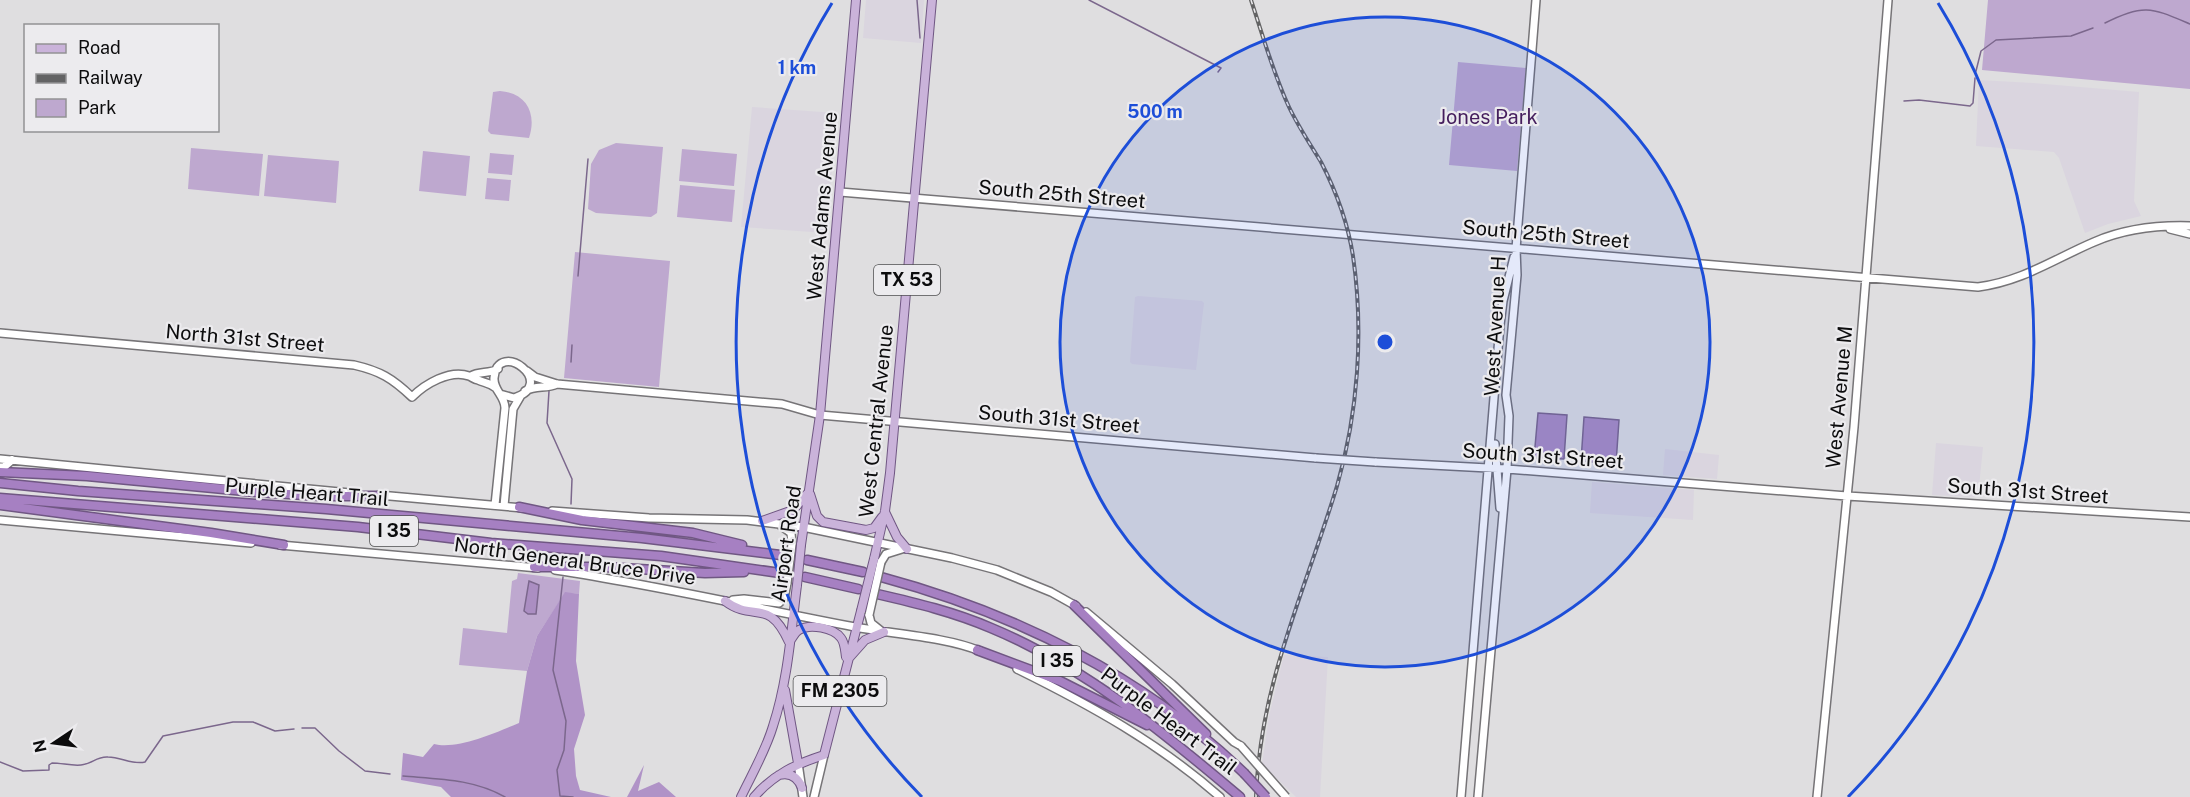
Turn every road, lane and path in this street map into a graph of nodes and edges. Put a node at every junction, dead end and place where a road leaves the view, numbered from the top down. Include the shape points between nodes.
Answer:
1 (856, 0) edge
2 (932, 0) edge
3 (1536, 0) edge
4 (1888, 0) edge
5 (840, 192) junction
6 (915, 199) junction
7 (2190, 226) edge
8 (2164, 227) junction
9 (2190, 234) edge
10 (1516, 249) junction
11 (1865, 278) junction
12 (0, 333) edge
13 (498, 369) junction
14 (527, 370) junction
15 (471, 376) junction
16 (557, 384) junction
17 (498, 391) junction
18 (523, 393) junction
19 (820, 415) junction
20 (895, 422) junction
21 (0, 459) edge
22 (12, 460) junction
23 (0, 467) edge
24 (1493, 469) junction
25 (1507, 469) junction
26 (0, 472) edge
27 (0, 483) edge
28 (809, 490) junction
29 (384, 496) junction
30 (1847, 496) junction
31 (0, 498) edge
32 (0, 505) edge
33 (495, 505) junction
34 (504, 506) junction
35 (519, 507) junction
36 (885, 511) junction
37 (1503, 512) junction
38 (2190, 517) edge
39 (0, 520) edge
40 (762, 522) junction
41 (779, 524) junction
42 (803, 527) junction
43 (878, 542) junction
44 (284, 545) junction
45 (907, 549) junction
46 (807, 560) dead end
47 (878, 561) junction
48 (534, 567) junction
49 (770, 571) junction
50 (863, 572) dead end
51 (805, 577) dead end
52 (881, 577) dead end
53 (787, 579) junction
54 (858, 589) dead end
55 (877, 594) dead end
56 (725, 601) junction
57 (1074, 605) junction
58 (865, 613) junction
59 (793, 614) junction
60 (856, 627) junction
61 (884, 632) junction
62 (789, 644) junction
63 (978, 650) junction
64 (847, 662) junction
65 (785, 677) junction
66 (1170, 737) junction
67 (824, 755) junction
68 (798, 763) junction
69 (1244, 773) junction
70 (777, 775) junction
71 (802, 788) junction
72 (741, 797) edge
73 (754, 797) edge
74 (803, 797) edge
75 (814, 797) edge
76 (1220, 797) edge
77 (1240, 797) edge
78 (1266, 797) edge
79 (1286, 797) edge
80 (1461, 797) edge
81 (1478, 797) edge
82 (1817, 797) edge

1 - 5 main road, West Adams Avenue
2 - 6 main road, West Central Avenue / TX 53
3 - 10 main road, West Avenue H
4 - 11 main road, West Avenue M
5 - 6 main road, South 25th Street
5 - 19 main road, West Adams Avenue
6 - 10 main road, South 25th Street
6 - 20 main road, West Central Avenue / TX 53
7 - 8 main road, South 25th Street
8 - 9 main road, South 25th Street
8 - 11 main road, South 25th Street via 2115,234 1997,284 1978,287
10 - 11 main road, South 25th Street
10 - 24 main road, West Avenue H via 1502,309 1492,424
10 - 25 main road, West Avenue H via 1506,395
11 - 30 main road, West Avenue M
12 - 15 main road, North 31st Street via 354,365 376,370 412,396 436,380
13 - 14 main road via 511,362
13 - 15 main road, North 31st Street
13 - 17 main road via 494,377
14 - 16 main road
14 - 18 main road via 530,382
15 - 17 main road
16 - 18 main road
16 - 19 main road via 782,404
17 - 18 main road via 509,398
17 - 33 main road via 505,408
18 - 34 main road via 513,409
19 - 20 main road
19 - 28 main road, Airport Road
20 - 24 main road, South 31st Street, bridge
20 - 36 main road, West Central Avenue / TX 53
21 - 22 main road
22 - 23 main road
22 - 29 main road
24 - 25 main road, South 31st Street
24 - 37 main road
24 - 80 main road, West Avenue H
25 - 30 main road, South 31st Street
25 - 37 main road, West Avenue H
26 - 29 highway via 255,492
27 - 35 highway, Purple Heart Trail / I 35 via 326,509 786,555 693,533 582,520
28 - 36 main road via 817,516 823,522 866,530 878,524
28 - 40 main road via 794,510
28 - 42 main road, Airport Road
29 - 33 main road
30 - 38 main road, South 31st Street
30 - 82 main road, West Avenue M
31 - 49 highway, Purple Heart Trail / I 35 via 358,527 491,543 661,556
32 - 44 highway
33 - 34 main road
34 - 35 main road
35 - 40 main road
36 - 43 main road, West Central Avenue / TX 53
36 - 45 main road
37 - 81 main road, West Avenue H
39 - 44 main road, North General Bruce Drive
40 - 41 main road
41 - 42 main road
41 - 53 main road, bridge via 791,533
42 - 43 main road
42 - 59 main road, Airport Road, bridge
43 - 45 main road
43 - 47 main road, West Central Avenue / TX 53
44 - 48 main road, North General Bruce Drive
45 - 47 main road via 894,550
45 - 57 main road via 997,570
46 - 50 highway
47 - 58 main road, West Central Avenue / TX 53, bridge
48 - 49 highway via 705,573
48 - 56 main road, North General Bruce Drive
49 - 53 highway, Purple Heart Trail / I 35
51 - 54 highway
52 - 69 highway, Purple Heart Trail / I 35 via 950,597 1057,642 1110,671 1202,736
53 - 56 main road via 784,598 779,603
55 - 66 highway, Purple Heart Trail / I 35 via 956,615 1029,646 1103,689
56 - 59 main road, North General Bruce Drive
56 - 62 main road via 735,608 770,615 779,623
57 - 69 highway
57 - 79 main road, bridge via 1241,746
58 - 60 main road, West Central Avenue / TX 53
58 - 61 main road
59 - 60 main road, North General Bruce Drive
59 - 62 main road, Airport Road
60 - 61 main road, North General Bruce Drive
60 - 64 main road, FM 2305
61 - 63 main road, North General Bruce Drive
61 - 64 main road via 865,640
62 - 64 main road via 797,630 826,629 842,639
62 - 65 main road, Airport Road
63 - 66 highway via 1060,681
63 - 76 main road, North General Bruce Drive via 1070,694 1137,734
64 - 67 main road, FM 2305
65 - 68 main road, Airport Road
65 - 72 main road, Airport Road via 770,735
66 - 77 highway, Purple Heart Trail / I 35
67 - 68 main road
67 - 75 main road, FM 2305
68 - 70 main road
68 - 71 main road
69 - 78 highway, Purple Heart Trail / I 35, bridge
70 - 71 main road via 792,775
70 - 73 main road
71 - 74 main road

